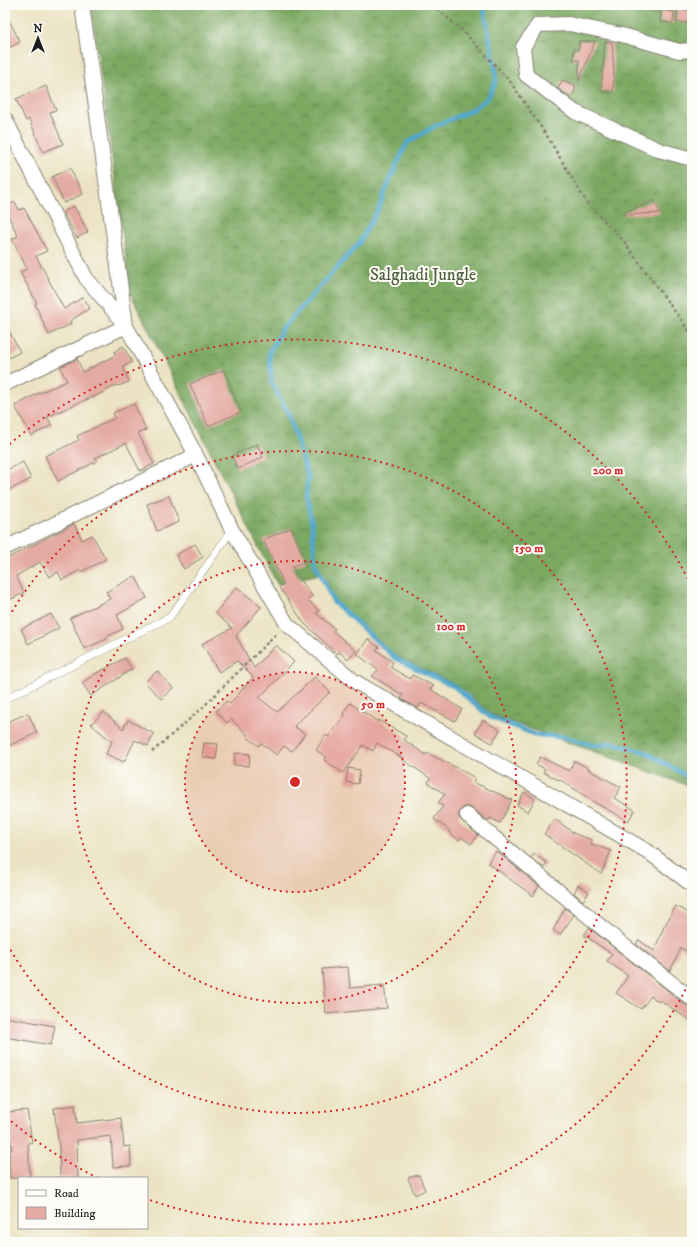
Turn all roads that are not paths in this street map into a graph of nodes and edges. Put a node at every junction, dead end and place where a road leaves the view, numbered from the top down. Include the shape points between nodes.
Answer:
1 (82, 5) edge
2 (692, 50) edge
3 (5, 118) edge
4 (692, 159) edge
5 (126, 326) junction
6 (5, 384) edge
7 (196, 455) junction
8 (232, 530) junction
9 (5, 548) edge
10 (5, 698) edge
11 (467, 815) dead end
12 (692, 885) edge
13 (692, 999) edge

1 - 5 street
2 - 4 street via 679,51 569,24 538,25 523,48 526,75 575,112 659,150
3 - 5 street via 86,278
5 - 6 street
5 - 7 street
7 - 8 street
7 - 9 street
8 - 10 lane via 170,617
8 - 12 street via 287,624 354,681 648,851
11 - 13 street

